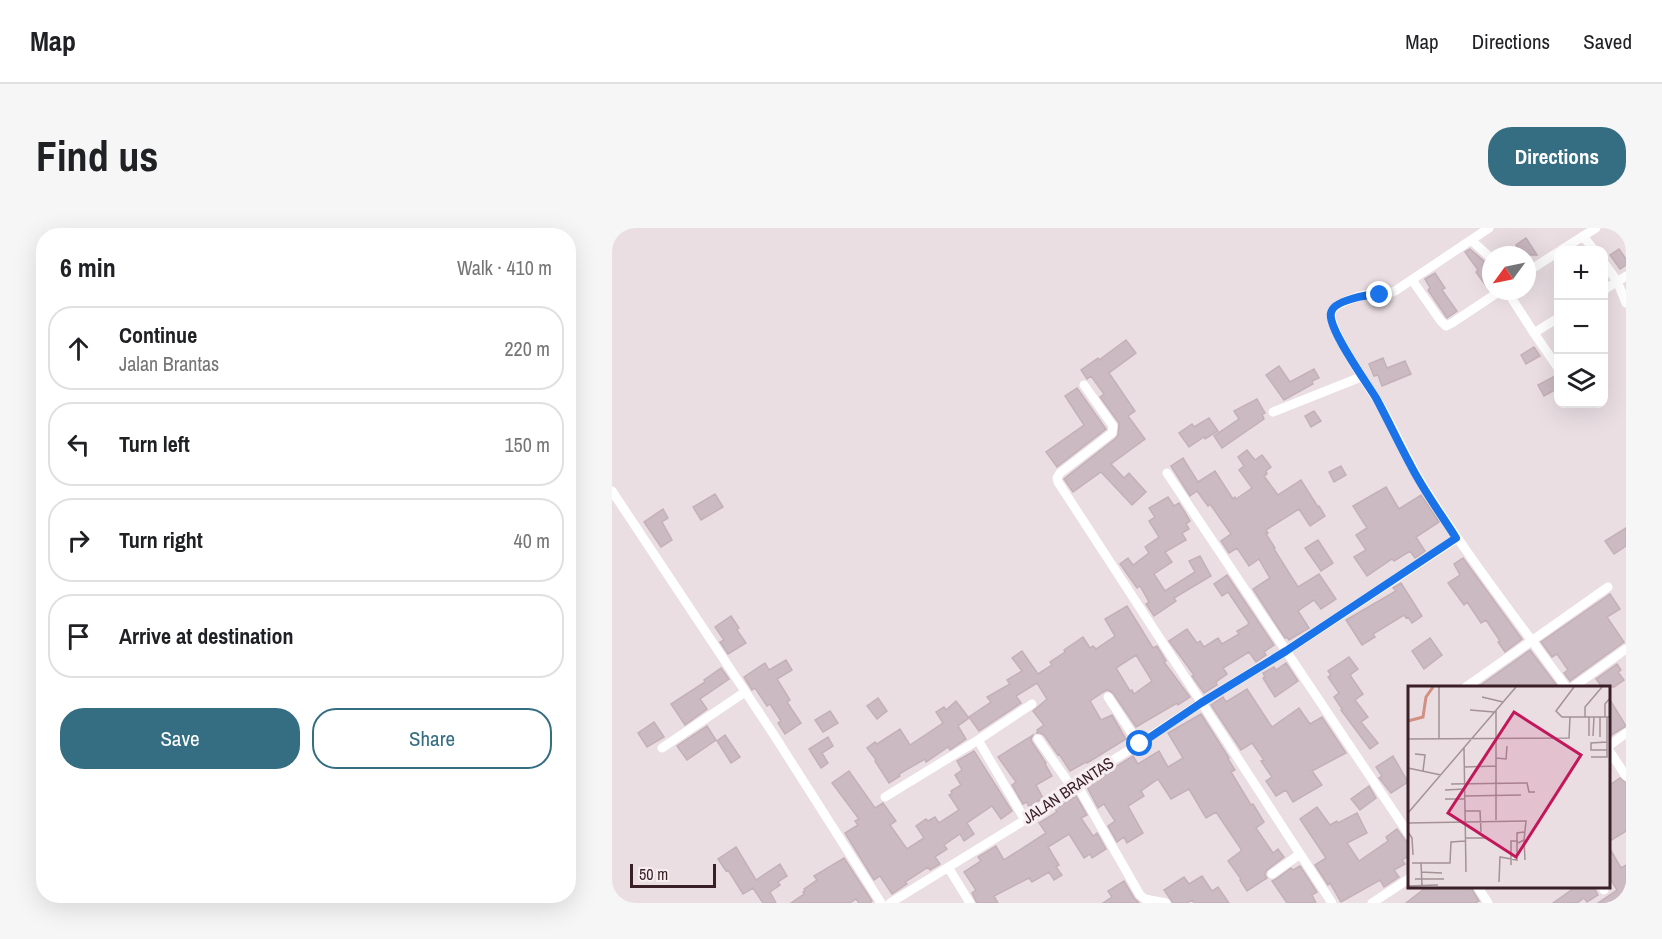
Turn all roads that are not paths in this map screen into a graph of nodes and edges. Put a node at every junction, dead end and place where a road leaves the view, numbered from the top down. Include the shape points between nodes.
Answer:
1 (1489, 228) edge
2 (1596, 228) edge
3 (1583, 236) junction
4 (1471, 240) junction
5 (1568, 246) edge
6 (1591, 246) edge
7 (1482, 250) edge
8 (1554, 255) edge
9 (1536, 266) edge
10 (1608, 269) edge
11 (1626, 276) edge
12 (1412, 280) junction
13 (1617, 281) junction
14 (1608, 287) edge
15 (1486, 300) edge
16 (1513, 300) edge
17 (1626, 303) edge
18 (1554, 320) edge
19 (1534, 333) junction
20 (1554, 362) edge
21 (1361, 377) junction
22 (1084, 385) dead end
23 (1274, 412) dead end
24 (1167, 473) dead end
25 (612, 490) edge
26 (1456, 538) junction
27 (1608, 587) dead end
28 (1533, 641) junction
29 (1626, 649) edge
30 (1286, 651) junction
31 (1467, 686) edge
32 (1565, 686) edge
33 (1574, 686) edge
34 (745, 692) junction
35 (1108, 697) dead end
36 (1201, 703) junction
37 (1032, 704) dead end
38 (1626, 733) edge
39 (1038, 739) dead end
40 (978, 740) junction
41 (1140, 744) junction
42 (1611, 744) edge
43 (662, 748) dead end
44 (1611, 754) edge
45 (1626, 776) edge
46 (1073, 784) junction
47 (885, 797) dead end
48 (1025, 820) junction
49 (1408, 833) edge
50 (1300, 854) junction
51 (948, 867) junction
52 (1272, 874) dead end
53 (1408, 879) edge
54 (1478, 888) edge
55 (1386, 894) junction
56 (881, 903) edge
57 (890, 903) edge
58 (970, 903) edge
59 (1166, 903) edge
60 (1332, 903) edge
61 (1372, 903) edge
62 (1392, 903) edge
63 (1488, 903) edge

1 - 4 street
2 - 3 street
3 - 5 street
3 - 6 street
4 - 7 street
4 - 12 street
8 - 9 street
10 - 13 street
11 - 13 street
12 - 15 street via 1446,326
12 - 21 street via 1387,294 1368,294 1341,303 1330,313 1334,329
13 - 14 street
13 - 17 street
16 - 19 street
18 - 19 street
19 - 20 street
21 - 23 street
21 - 26 street
22 - 36 street via 1114,430 1060,473 1058,482
24 - 30 street
25 - 34 street
26 - 28 street
26 - 30 street, JALAN BRANTAS
27 - 28 street
28 - 31 street
28 - 32 street
29 - 33 street
30 - 36 street, JALAN BRANTAS
30 - 49 street
34 - 43 street
34 - 56 street
35 - 41 street
36 - 41 street, JALAN BRANTAS
36 - 50 street
37 - 40 street
38 - 42 street
39 - 46 street
40 - 47 street
40 - 48 street
41 - 46 street, JALAN BRANTAS
44 - 45 street
46 - 48 street, JALAN BRANTAS
46 - 59 street via 1140,895
48 - 51 street, JALAN BRANTAS
50 - 52 street
50 - 60 street
51 - 57 street, JALAN BRANTAS
51 - 58 street
53 - 55 street
54 - 63 street
55 - 61 street
55 - 62 street

